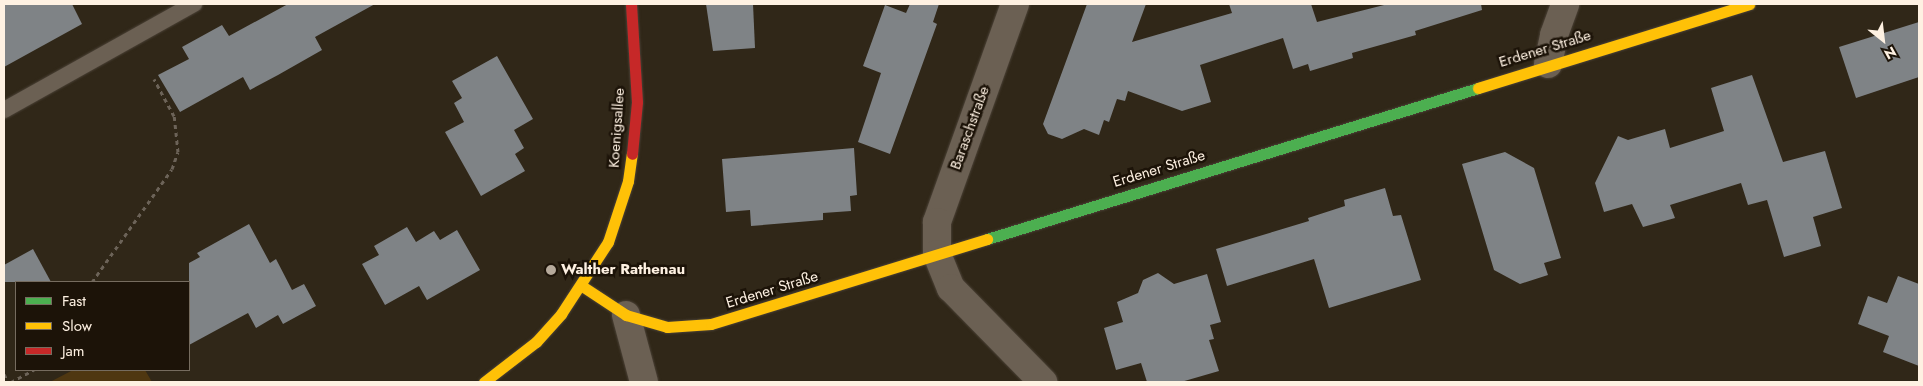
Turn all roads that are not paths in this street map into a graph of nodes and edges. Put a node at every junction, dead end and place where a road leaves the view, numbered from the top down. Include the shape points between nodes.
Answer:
1 (194, 4) edge
2 (630, 4) edge
3 (1015, 4) edge
4 (1565, 4) edge
5 (1749, 4) edge
6 (1548, 64) junction
7 (4, 110) edge
8 (937, 254) junction
9 (582, 286) junction
10 (626, 315) junction
11 (484, 382) edge
12 (644, 382) edge
13 (1044, 382) edge

1 - 7 lane
2 - 9 street, Koenigsallee via 636,102 628,181 608,242
3 - 8 street, Baraschstraße via 939,214
4 - 6 street
5 - 6 street, Erdener Straße
6 - 8 street, Erdener Straße
8 - 10 street, Erdener Straße via 711,324 667,326
8 - 13 street via 951,288
9 - 10 street, Erdener Straße
9 - 11 street, Koenigsallee via 536,342
10 - 12 street

